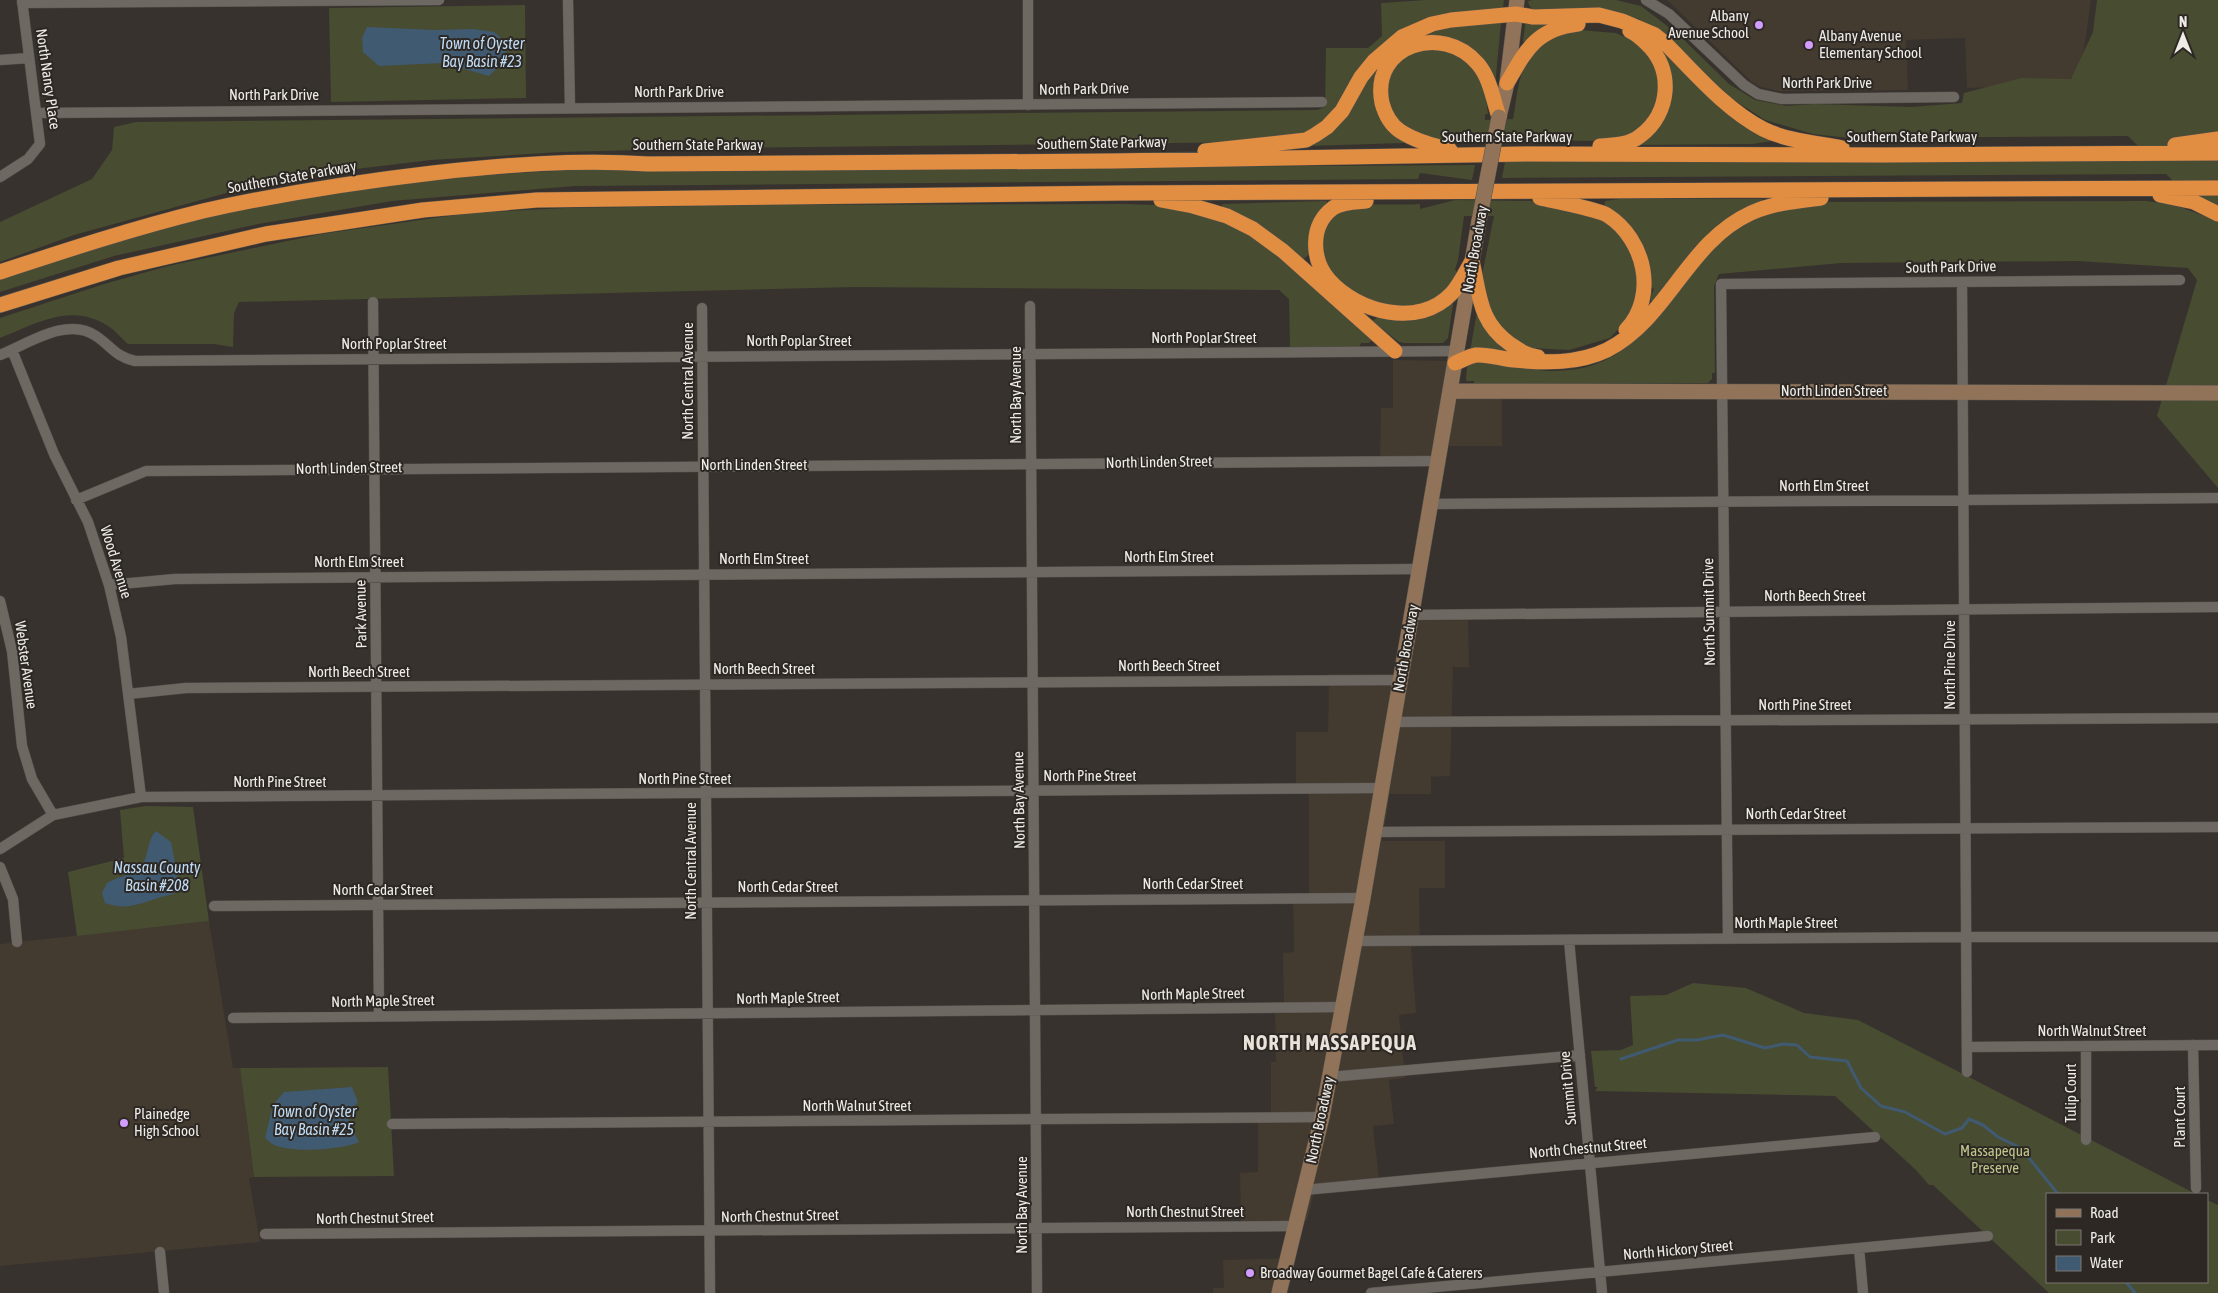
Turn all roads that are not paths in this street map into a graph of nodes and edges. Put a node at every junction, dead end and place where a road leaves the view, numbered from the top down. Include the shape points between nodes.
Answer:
1 (438, 0) edge
2 (568, 0) edge
3 (1028, 0) edge
4 (1646, 0) edge
5 (22, 1) edge
6 (1517, 7) edge
7 (29, 58) junction
8 (0, 60) edge
9 (1507, 83) junction
10 (1954, 97) dead end
11 (1322, 102) dead end
12 (1028, 105) junction
13 (570, 108) junction
14 (37, 113) junction
15 (1499, 117) junction
16 (2218, 139) edge
17 (2218, 153) edge
18 (1526, 154) junction
19 (2124, 154) junction
20 (1473, 155) junction
21 (1883, 155) junction
22 (1113, 161) junction
23 (0, 177) edge
24 (2012, 188) junction
25 (2218, 188) edge
26 (1878, 189) junction
27 (1122, 193) junction
28 (1454, 193) junction
29 (1519, 193) junction
30 (2218, 214) edge
31 (1472, 261) junction
32 (0, 272) edge
33 (2180, 280) dead end
34 (1962, 282) junction
35 (1721, 284) joint
36 (373, 302) dead end
37 (0, 305) edge
38 (1030, 306) dead end
39 (702, 308) dead end
40 (12, 350) junction
41 (1395, 351) junction
42 (1030, 354) junction
43 (0, 355) edge
44 (703, 356) junction
45 (1456, 357) junction
46 (374, 359) junction
47 (1450, 391) junction
48 (1963, 391) junction
49 (1722, 392) junction
50 (2218, 393) edge
51 (1438, 461) junction
52 (1031, 463) junction
53 (703, 466) junction
54 (374, 468) junction
55 (2218, 498) edge
56 (76, 500) junction
57 (1964, 500) junction
58 (1722, 502) junction
59 (1430, 504) junction
60 (1419, 569) junction
61 (1032, 573) junction
62 (704, 575) junction
63 (375, 577) junction
64 (109, 585) junction
65 (0, 602) edge
66 (2218, 607) edge
67 (1964, 610) junction
68 (1724, 611) junction
69 (1412, 614) junction
70 (1400, 680) junction
71 (1033, 682) junction
72 (705, 684) junction
73 (376, 687) junction
74 (128, 694) junction
75 (2218, 718) edge
76 (1965, 719) junction
77 (1725, 721) junction
78 (1393, 722) junction
79 (1381, 788) junction
80 (1034, 792) junction
81 (706, 794) junction
82 (377, 796) junction
83 (142, 797) junction
84 (53, 815) junction
85 (2218, 827) edge
86 (1965, 828) junction
87 (1725, 830) junction
88 (1374, 832) junction
89 (0, 849) edge
90 (0, 867) edge
91 (1362, 898) junction
92 (1034, 900) junction
93 (707, 903) junction
94 (378, 905) junction
95 (214, 906) dead end
96 (1966, 937) junction
97 (2218, 937) edge
98 (1728, 939) junction
99 (1569, 940) junction
100 (17, 942) dead end
101 (1354, 942) junction
102 (1342, 1007) junction
103 (1035, 1010) junction
104 (707, 1014) junction
105 (379, 1016) junction
106 (233, 1018) dead end
107 (2193, 1045) junction
108 (2218, 1045) edge
109 (2086, 1046) junction
110 (1967, 1047) junction
111 (1580, 1055) junction
112 (1967, 1072) dead end
113 (1330, 1077) junction
114 (1322, 1117) junction
115 (1036, 1119) junction
116 (708, 1122) junction
117 (392, 1124) dead end
118 (1875, 1137) dead end
119 (2086, 1140) dead end
120 (1590, 1163) junction
121 (2196, 1188) dead end
122 (1304, 1190) junction
123 (1295, 1226) junction
124 (1037, 1229) junction
125 (709, 1232) junction
126 (265, 1234) dead end
127 (1988, 1236) dead end
128 (1859, 1248) junction
129 (160, 1252) dead end
130 (1601, 1272) junction
131 (164, 1293) edge
132 (710, 1293) edge
133 (1038, 1293) edge
134 (1279, 1293) edge
135 (1371, 1293) edge
136 (1602, 1293) edge
137 (1863, 1293) edge

1 - 5 street
2 - 13 street
3 - 12 street
4 - 10 street, North Park Drive via 1669,14 1718,62 1758,94 1782,99
5 - 7 street, North Nancy Place
6 - 9 main road, North Broadway
6 - 21 highway via 1533,17 1599,15 1622,21 1655,35 1724,101 1764,130 1806,142
6 - 22 highway via 1432,24 1402,38 1374,61 1342,111 1327,127 1306,140
7 - 8 street
7 - 14 street, North Nancy Place
9 - 15 main road, North Broadway
9 - 18 highway via 1525,52 1541,37 1561,26 1582,24 1601,24 1635,33 1651,47 1664,71 1666,97 1658,117 1640,137 1624,144
11 - 12 street, North Park Drive
12 - 13 street, North Park Drive
13 - 14 street, North Park Drive
14 - 23 street, North Nancy Place via 40,144 28,159
15 - 20 highway via 1484,72 1470,56 1457,48 1427,42 1399,52 1389,63 1380,91 1384,110 1400,131 1423,143
15 - 31 main road, North Broadway, bridge
16 - 19 highway
17 - 19 highway, Southern State Parkway
18 - 20 highway, Southern State Parkway
18 - 21 highway, Southern State Parkway
19 - 21 highway, Southern State Parkway
20 - 22 highway, Southern State Parkway
22 - 32 highway, Southern State Parkway via 617,162 480,168 370,180 202,212 78,246
24 - 25 highway
24 - 26 highway
24 - 30 highway via 2169,196 2194,202
26 - 29 highway
26 - 45 highway via 1781,204 1737,221 1696,257 1648,319 1628,337 1592,356 1560,362 1476,355
27 - 28 highway
27 - 37 highway via 537,200 423,210 220,243 119,268
27 - 41 highway via 1193,206 1227,216 1253,229 1283,251
28 - 29 highway
28 - 31 highway via 1334,207 1317,229 1317,258 1340,291 1379,310 1397,314 1425,311 1439,303 1452,293
29 - 31 highway via 1606,214 1620,226 1633,243 1645,275 1645,293 1634,320 1618,338 1587,353 1548,358 1523,352 1488,324
31 - 45 main road, North Broadway
33 - 34 street, South Park Drive
34 - 35 street, South Park Drive
34 - 48 street, North Pine Drive
35 - 49 street, North Summit Drive
36 - 46 street, Park Avenue
38 - 42 street, North Bay Avenue
39 - 44 street, North Central Avenue
40 - 43 street
40 - 46 street, North Poplar Street via 52,333 76,329 92,333 123,358 141,361
40 - 56 street, Wood Avenue
41 - 42 street, North Poplar Street
41 - 45 street, North Poplar Street
42 - 44 street, North Poplar Street
42 - 52 street, North Bay Avenue
44 - 46 street, North Poplar Street
44 - 53 street, North Central Avenue
45 - 47 main road, North Broadway
46 - 54 street, Park Avenue
47 - 49 main road, North Linden Street
47 - 51 main road, North Broadway
48 - 49 main road, North Linden Street
48 - 50 main road, North Linden Street
48 - 57 street, North Pine Drive
49 - 58 street, North Summit Drive
51 - 52 street, North Linden Street
51 - 59 main road, North Broadway
52 - 53 street, North Linden Street
52 - 61 street, North Bay Avenue
53 - 54 street, North Linden Street
53 - 62 street, North Central Avenue
54 - 56 street, North Linden Street via 146,470
54 - 63 street, Park Avenue
55 - 57 street, North Elm Street
56 - 64 street, Wood Avenue
57 - 58 street, North Elm Street
57 - 67 street, North Pine Drive
58 - 59 street, North Elm Street
58 - 68 street, North Summit Drive
59 - 60 main road, North Broadway
60 - 61 street, North Elm Street
60 - 69 main road, North Broadway
61 - 62 street, North Elm Street
61 - 71 street, North Bay Avenue
62 - 63 street, North Elm Street
62 - 72 street, North Central Avenue
63 - 64 street, North Elm Street via 174,579
63 - 73 street, Park Avenue
64 - 74 street, Wood Avenue via 121,637
65 - 84 street, Webster Avenue via 12,651 22,746 32,779
66 - 67 street, North Beech Street
67 - 68 street, North Beech Street
67 - 76 street, North Pine Drive
68 - 69 street, North Beech Street
68 - 77 street, North Summit Drive
69 - 70 main road, North Broadway
70 - 71 street, North Beech Street
70 - 78 main road, North Broadway
71 - 72 street, North Beech Street
71 - 80 street, North Bay Avenue
72 - 73 street, North Beech Street
72 - 81 street, North Central Avenue
73 - 74 street, North Beech Street via 186,688
73 - 82 street, Park Avenue
74 - 83 street, Wood Avenue
75 - 76 street, North Pine Street
76 - 77 street, North Pine Street
76 - 86 street, North Pine Drive
77 - 78 street, North Pine Street
77 - 87 street, North Summit Drive
78 - 79 main road, North Broadway
79 - 80 street, North Pine Street
79 - 88 main road, North Broadway
80 - 81 street, North Pine Street
80 - 92 street, North Bay Avenue
81 - 82 street, North Pine Street
81 - 93 street, North Central Avenue
82 - 83 street, North Pine Street
82 - 94 street, Park Avenue
83 - 84 street, North Pine Street
84 - 89 street, North Pine Street
85 - 86 street, North Cedar Street
86 - 87 street, North Cedar Street
86 - 96 street, North Pine Drive
87 - 88 street, North Cedar Street
87 - 98 street, North Summit Drive
88 - 91 main road, North Broadway
90 - 100 street via 13,899
91 - 92 street, North Cedar Street
91 - 101 main road, North Broadway
92 - 93 street, North Cedar Street
92 - 103 street, North Bay Avenue
93 - 94 street, North Cedar Street
93 - 104 street, North Central Avenue
94 - 95 street, North Cedar Street
94 - 105 street, Park Avenue
96 - 97 street, North Maple Street
96 - 98 street, North Maple Street
96 - 110 street, North Pine Drive
98 - 99 street, North Maple Street
99 - 101 street, North Maple Street
99 - 111 street, Summit Drive
101 - 102 main road, North Broadway
102 - 103 street, North Maple Street
102 - 113 main road, North Broadway
103 - 104 street, North Maple Street
103 - 115 street, North Bay Avenue
104 - 105 street, North Maple Street
104 - 116 street, North Central Avenue
105 - 106 street, North Maple Street
107 - 108 street, North Walnut Street
107 - 109 street, North Walnut Street
107 - 121 street, Plant Court
109 - 110 street, North Walnut Street
109 - 119 street, Tulip Court
110 - 112 street, North Pine Drive
111 - 113 street
111 - 120 street, Summit Drive
113 - 114 main road, North Broadway
114 - 115 street, North Walnut Street
114 - 122 main road, North Broadway
115 - 116 street, North Walnut Street
115 - 124 street, North Bay Avenue
116 - 117 street, North Walnut Street
116 - 125 street, North Central Avenue
118 - 120 street, North Chestnut Street
120 - 122 street, North Chestnut Street
120 - 130 street, Summit Drive
122 - 123 main road, North Broadway
123 - 124 street, North Chestnut Street
123 - 134 main road, North Broadway
124 - 125 street, North Chestnut Street
124 - 133 street, North Bay Avenue
125 - 126 street, North Chestnut Street
125 - 132 street, North Central Avenue
127 - 128 street, North Hickory Street
128 - 130 street, North Hickory Street
128 - 137 street
129 - 131 street
130 - 135 street, North Hickory Street
130 - 136 street, Summit Drive

